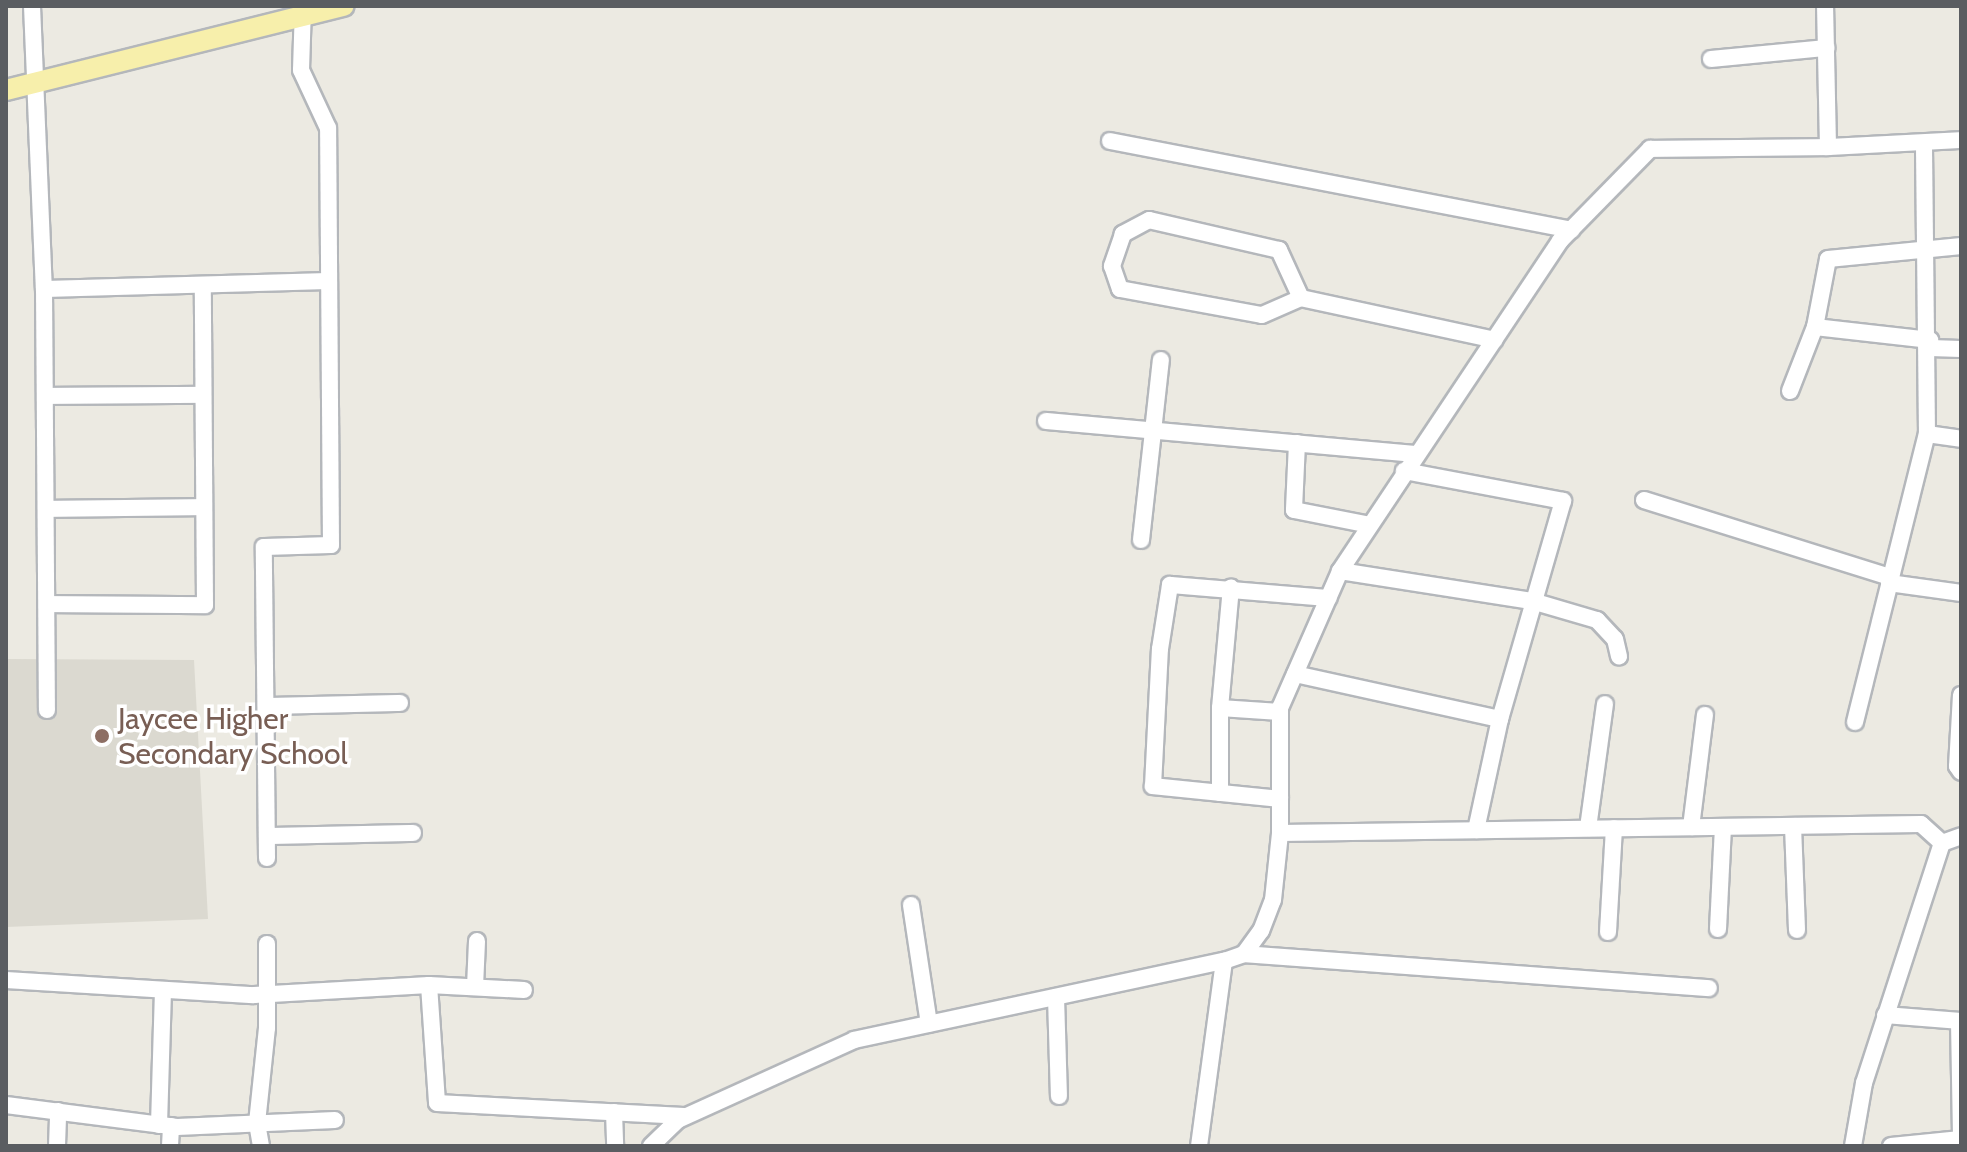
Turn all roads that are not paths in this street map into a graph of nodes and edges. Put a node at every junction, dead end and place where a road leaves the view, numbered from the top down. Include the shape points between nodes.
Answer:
1 (32, 6) edge
2 (344, 6) edge
3 (1825, 6) edge
4 (303, 10) edge
5 (1826, 48) junction
6 (1711, 59) dead end
7 (39, 81) junction
8 (6, 90) edge
9 (1961, 140) edge
10 (1110, 141) dead end
11 (1924, 146) junction
12 (1828, 147) junction
13 (1571, 230) junction
14 (1961, 246) edge
15 (1928, 250) junction
16 (329, 281) junction
17 (203, 285) junction
18 (44, 289) junction
19 (1301, 298) junction
20 (1815, 327) junction
21 (1495, 340) junction
22 (1930, 344) junction
23 (1961, 349) edge
24 (1161, 360) dead end
25 (1790, 391) dead end
26 (203, 395) junction
27 (45, 396) junction
28 (1046, 421) dead end
29 (1153, 430) junction
30 (1927, 434) junction
31 (1961, 439) edge
32 (1297, 443) junction
33 (1416, 454) junction
34 (1404, 471) junction
35 (1644, 500) dead end
36 (204, 507) junction
37 (46, 509) junction
38 (1370, 525) junction
39 (1141, 540) dead end
40 (1340, 571) junction
41 (1889, 580) junction
42 (1231, 588) junction
43 (1961, 593) edge
44 (1328, 598) junction
45 (1532, 601) junction
46 (47, 604) junction
47 (1619, 657) dead end
48 (1295, 674) junction
49 (1961, 695) edge
50 (400, 703) dead end
51 (1605, 704) dead end
52 (266, 706) junction
53 (1220, 708) junction
54 (47, 710) dead end
55 (1280, 712) junction
56 (1705, 715) dead end
57 (1500, 719) junction
58 (1855, 722) dead end
59 (1961, 772) edge
60 (1220, 793) junction
61 (1280, 799) junction
62 (1793, 826) junction
63 (1691, 827) junction
64 (1723, 827) junction
65 (1588, 828) junction
66 (1614, 828) junction
67 (1476, 830) junction
68 (413, 833) dead end
69 (1280, 833) junction
70 (267, 836) junction
71 (1961, 838) edge
72 (1942, 843) junction
73 (267, 858) dead end
74 (911, 905) dead end
75 (1718, 929) dead end
76 (1797, 930) dead end
77 (1608, 932) dead end
78 (477, 941) dead end
79 (267, 944) dead end
80 (1244, 954) junction
81 (1224, 961) junction
82 (6, 980) edge
83 (429, 985) junction
84 (475, 987) junction
85 (1709, 988) dead end
86 (163, 990) junction
87 (524, 990) dead end
88 (268, 994) junction
89 (1056, 997) junction
90 (1885, 1015) junction
91 (1960, 1021) edge
92 (929, 1024) junction
93 (1059, 1096) dead end
94 (6, 1105) edge
95 (58, 1111) junction
96 (614, 1112) junction
97 (686, 1116) junction
98 (335, 1120) dead end
99 (257, 1123) junction
100 (165, 1126) junction
101 (1961, 1139) edge
102 (57, 1146) edge
103 (170, 1146) edge
104 (261, 1146) edge
105 (615, 1146) edge
106 (651, 1146) edge
107 (1199, 1146) edge
108 (1853, 1146) edge
109 (1891, 1146) edge

1 - 7 street
2 - 4 main road
3 - 5 street
4 - 7 main road
4 - 16 street via 301,70 328,128
5 - 6 street
5 - 12 street
7 - 8 main road
7 - 18 street
9 - 11 street
10 - 13 street
11 - 12 street
11 - 15 street
12 - 13 street via 1650,149
13 - 21 street
14 - 15 street
15 - 20 street via 1828,259
15 - 22 street
16 - 17 street
16 - 52 street via 331,545 264,547
17 - 18 street
17 - 26 street
18 - 27 street
19 - 19 street via 1262,315 1120,289 1112,266 1123,234 1149,220 1279,250
19 - 21 street
20 - 22 street
20 - 25 street
21 - 33 street
22 - 23 street
22 - 30 street
24 - 29 street
26 - 27 street
26 - 36 street
27 - 37 street
28 - 29 street
29 - 32 street
29 - 39 street
30 - 31 street
30 - 41 street
32 - 33 street
32 - 38 street via 1294,510
33 - 34 street
34 - 38 street
34 - 45 street via 1563,501
35 - 41 street
36 - 37 street
36 - 46 street via 205,605
37 - 46 street
38 - 40 street
40 - 44 street
40 - 45 street
41 - 43 street
41 - 58 street
42 - 44 street
42 - 53 street
42 - 60 street via 1170,585 1154,756 1153,786
44 - 48 street
45 - 47 street via 1597,620 1615,639
45 - 57 street
46 - 54 street
48 - 55 street
48 - 57 street
49 - 59 street
50 - 52 street
51 - 65 street
52 - 70 street
53 - 55 street
53 - 60 street
55 - 61 street
56 - 63 street
57 - 67 street
60 - 61 street
61 - 69 street
62 - 64 street
62 - 72 street via 1921,824
62 - 76 street
63 - 64 street
63 - 66 street
64 - 75 street
65 - 66 street
65 - 67 street
66 - 77 street
67 - 69 street
68 - 70 street
69 - 80 street via 1273,900
70 - 73 street
71 - 72 street
72 - 90 street
74 - 92 street
78 - 84 street
79 - 88 street
80 - 81 street
80 - 85 street
81 - 89 street
81 - 107 street
82 - 86 street
83 - 84 street
83 - 88 street
83 - 96 street via 437,1103
84 - 87 street
86 - 88 street
86 - 100 street
88 - 99 street
89 - 92 street
89 - 93 street
90 - 91 street
90 - 108 street via 1864,1083
91 - 101 street
92 - 97 street via 854,1040
94 - 95 street
95 - 100 street
95 - 102 street
96 - 97 street
96 - 105 street
97 - 106 street
98 - 99 street
99 - 100 street
99 - 104 street
100 - 103 street
101 - 109 street

